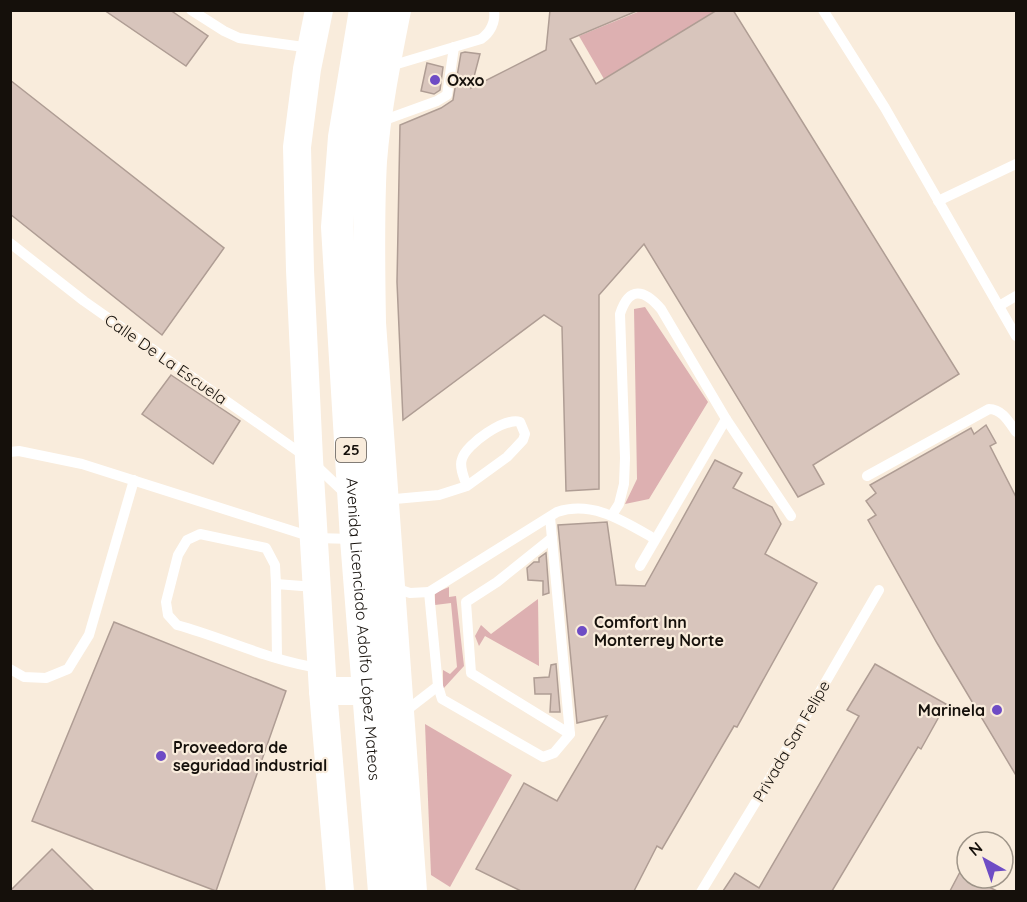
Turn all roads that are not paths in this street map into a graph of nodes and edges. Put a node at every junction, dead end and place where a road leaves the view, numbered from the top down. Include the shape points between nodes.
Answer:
1 (191, 10) edge
2 (319, 10) edge
3 (365, 10) edge
4 (395, 10) edge
5 (494, 10) edge
6 (823, 10) edge
7 (454, 47) junction
8 (311, 48) junction
9 (384, 68) junction
10 (376, 123) junction
11 (1017, 164) edge
12 (938, 201) junction
13 (10, 243) edge
14 (1017, 296) edge
15 (999, 306) junction
16 (1017, 336) edge
17 (726, 419) junction
18 (1017, 432) edge
19 (10, 452) edge
20 (316, 466) junction
21 (867, 476) dead end
22 (134, 480) junction
23 (467, 486) junction
24 (369, 501) junction
25 (612, 515) junction
26 (791, 516) dead end
27 (550, 517) junction
28 (315, 538) junction
29 (552, 538) junction
30 (655, 539) junction
31 (371, 540) junction
32 (640, 566) dead end
33 (276, 584) junction
34 (318, 587) junction
35 (389, 587) junction
36 (879, 590) dead end
37 (429, 592) junction
38 (277, 658) junction
39 (10, 669) edge
40 (323, 680) junction
41 (438, 686) junction
42 (368, 691) junction
43 (398, 717) junction
44 (570, 734) junction
45 (401, 887) edge
46 (340, 891) edge
47 (701, 891) edge

1 - 8 lane via 239,38
2 - 8 street
3 - 24 main road, Avenida Licenciado Adolfo López Mateos / 25 via 344,138 338,227
4 - 9 main road, Avenida Licenciado Adolfo López Mateos / 25
5 - 7 lane via 487,35
6 - 12 lane
7 - 9 lane
7 - 10 lane via 447,94
8 - 20 street via 297,147 300,270
9 - 10 main road, Avenida Licenciado Adolfo López Mateos / 25
10 - 24 main road, Avenida Licenciado Adolfo López Mateos / 25 via 369,238
11 - 12 lane
12 - 15 lane
13 - 20 lane, Calle De La Escuela via 84,302
14 - 15 lane
15 - 16 lane
17 - 25 lane via 661,309 651,297 633,294 620,314 624,484
17 - 26 lane
17 - 30 lane
18 - 21 lane via 996,409 989,409
19 - 22 lane via 82,464
20 - 24 lane, Calle De La Escuela
20 - 28 street
22 - 28 lane
22 - 39 lane via 88,635 68,669 46,678 24,677
23 - 23 lane via 523,440 520,422 512,420 494,428 463,455 460,465
23 - 24 lane via 440,495
24 - 31 main road, Avenida Licenciado Adolfo López Mateos / 25
25 - 27 lane via 572,509
25 - 30 lane
27 - 29 lane
27 - 37 lane
28 - 31 lane
28 - 34 street
29 - 44 lane
29 - 44 lane via 466,602 471,673
30 - 32 lane
31 - 35 main road, Avenida Licenciado Adolfo López Mateos / 25
31 - 42 main road, Avenida Licenciado Adolfo López Mateos / 25
33 - 34 lane
33 - 38 lane
33 - 38 lane via 275,565 266,548 200,534 187,540 178,555 166,602 168,615 177,625
34 - 40 street
35 - 37 lane via 410,593
35 - 43 main road, Avenida Licenciado Adolfo López Mateos / 25
36 - 47 lane, Privada San Felipe
37 - 41 lane
38 - 40 lane via 300,665
40 - 42 street
40 - 46 street
41 - 43 lane
41 - 44 lane via 446,703 543,757 554,753
42 - 45 main road, Avenida Licenciado Adolfo López Mateos / 25
43 - 45 main road, Avenida Licenciado Adolfo López Mateos / 25

